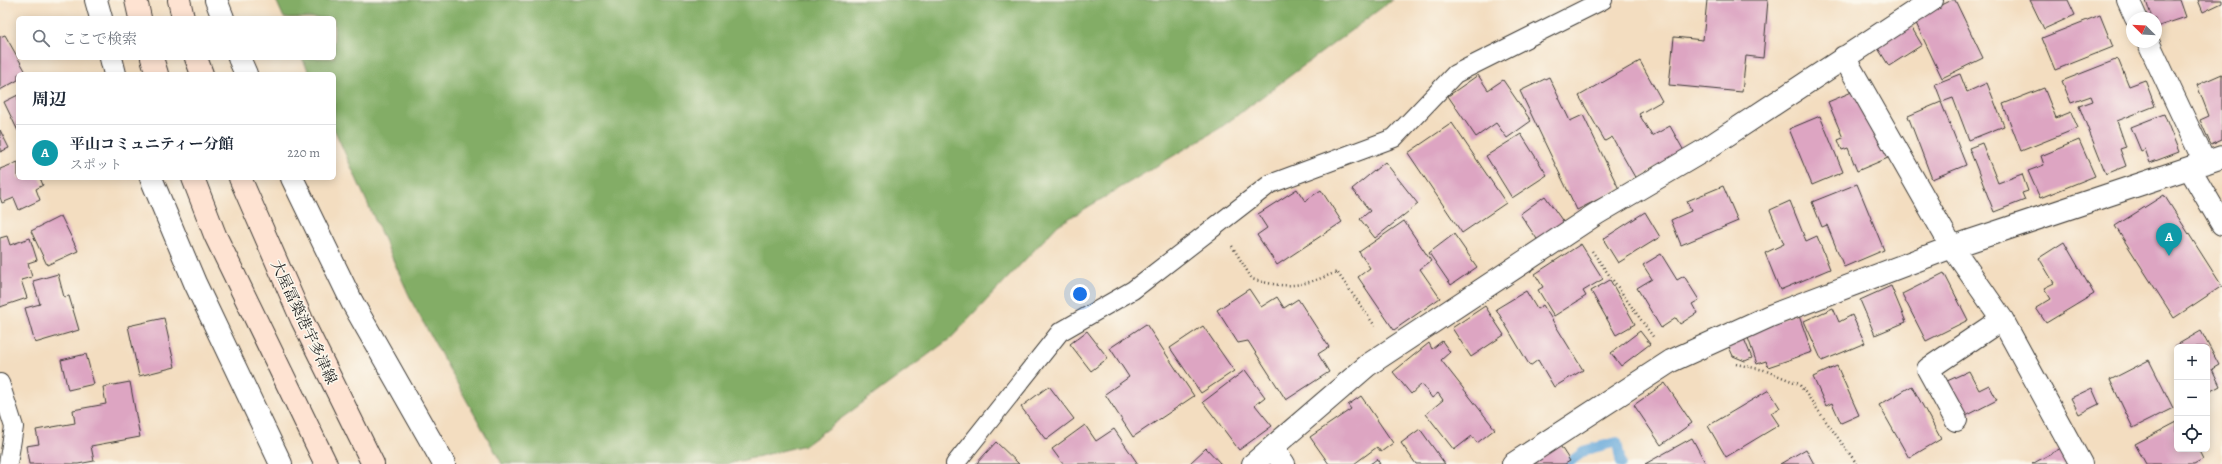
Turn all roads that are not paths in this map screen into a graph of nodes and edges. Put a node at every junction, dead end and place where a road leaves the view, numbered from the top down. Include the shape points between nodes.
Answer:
1 (96, 0) edge
2 (136, 0) edge
3 (179, 0) edge
4 (216, 0) edge
5 (1603, 0) edge
6 (1932, 0) edge
7 (2128, 0) edge
8 (2133, 12) edge
9 (100, 16) edge
10 (140, 16) edge
11 (183, 16) edge
12 (223, 16) edge
13 (2151, 48) edge
14 (1844, 57) junction
15 (112, 60) edge
16 (153, 60) edge
17 (197, 60) edge
18 (240, 60) edge
19 (114, 72) edge
20 (156, 72) edge
21 (201, 72) edge
22 (245, 72) edge
23 (2206, 163) edge
24 (151, 180) edge
25 (194, 180) edge
26 (241, 180) edge
27 (293, 180) edge
28 (2222, 224) edge
29 (1952, 247) junction
30 (2002, 319) junction
31 (0, 383) edge
32 (1956, 420) dead end
33 (1278, 456) edge
34 (8, 464) edge
35 (281, 464) edge
36 (326, 464) edge
37 (373, 464) edge
38 (444, 464) edge
39 (955, 464) edge
40 (1253, 464) edge
41 (1513, 464) edge
42 (2081, 464) edge

1 - 9 street
2 - 10 main road
3 - 11 main road
4 - 12 street
5 - 39 lane via 1455,74 1394,138 1270,184 1133,290 1060,332
6 - 14 street
7 - 8 street
13 - 23 street
14 - 29 street
14 - 33 street via 1703,152 1596,214 1368,364
15 - 19 street
16 - 20 main road
17 - 21 main road
18 - 22 street
23 - 28 street
23 - 29 street
24 - 35 street via 195,282
25 - 36 main road via 215,234
26 - 37 main road, 大屋冨築港宇多津線 via 299,313
27 - 38 street via 352,302
29 - 30 street
29 - 41 street via 1770,316 1671,361
30 - 32 street via 1928,370
30 - 42 street
31 - 34 lane via 14,427
33 - 40 street

